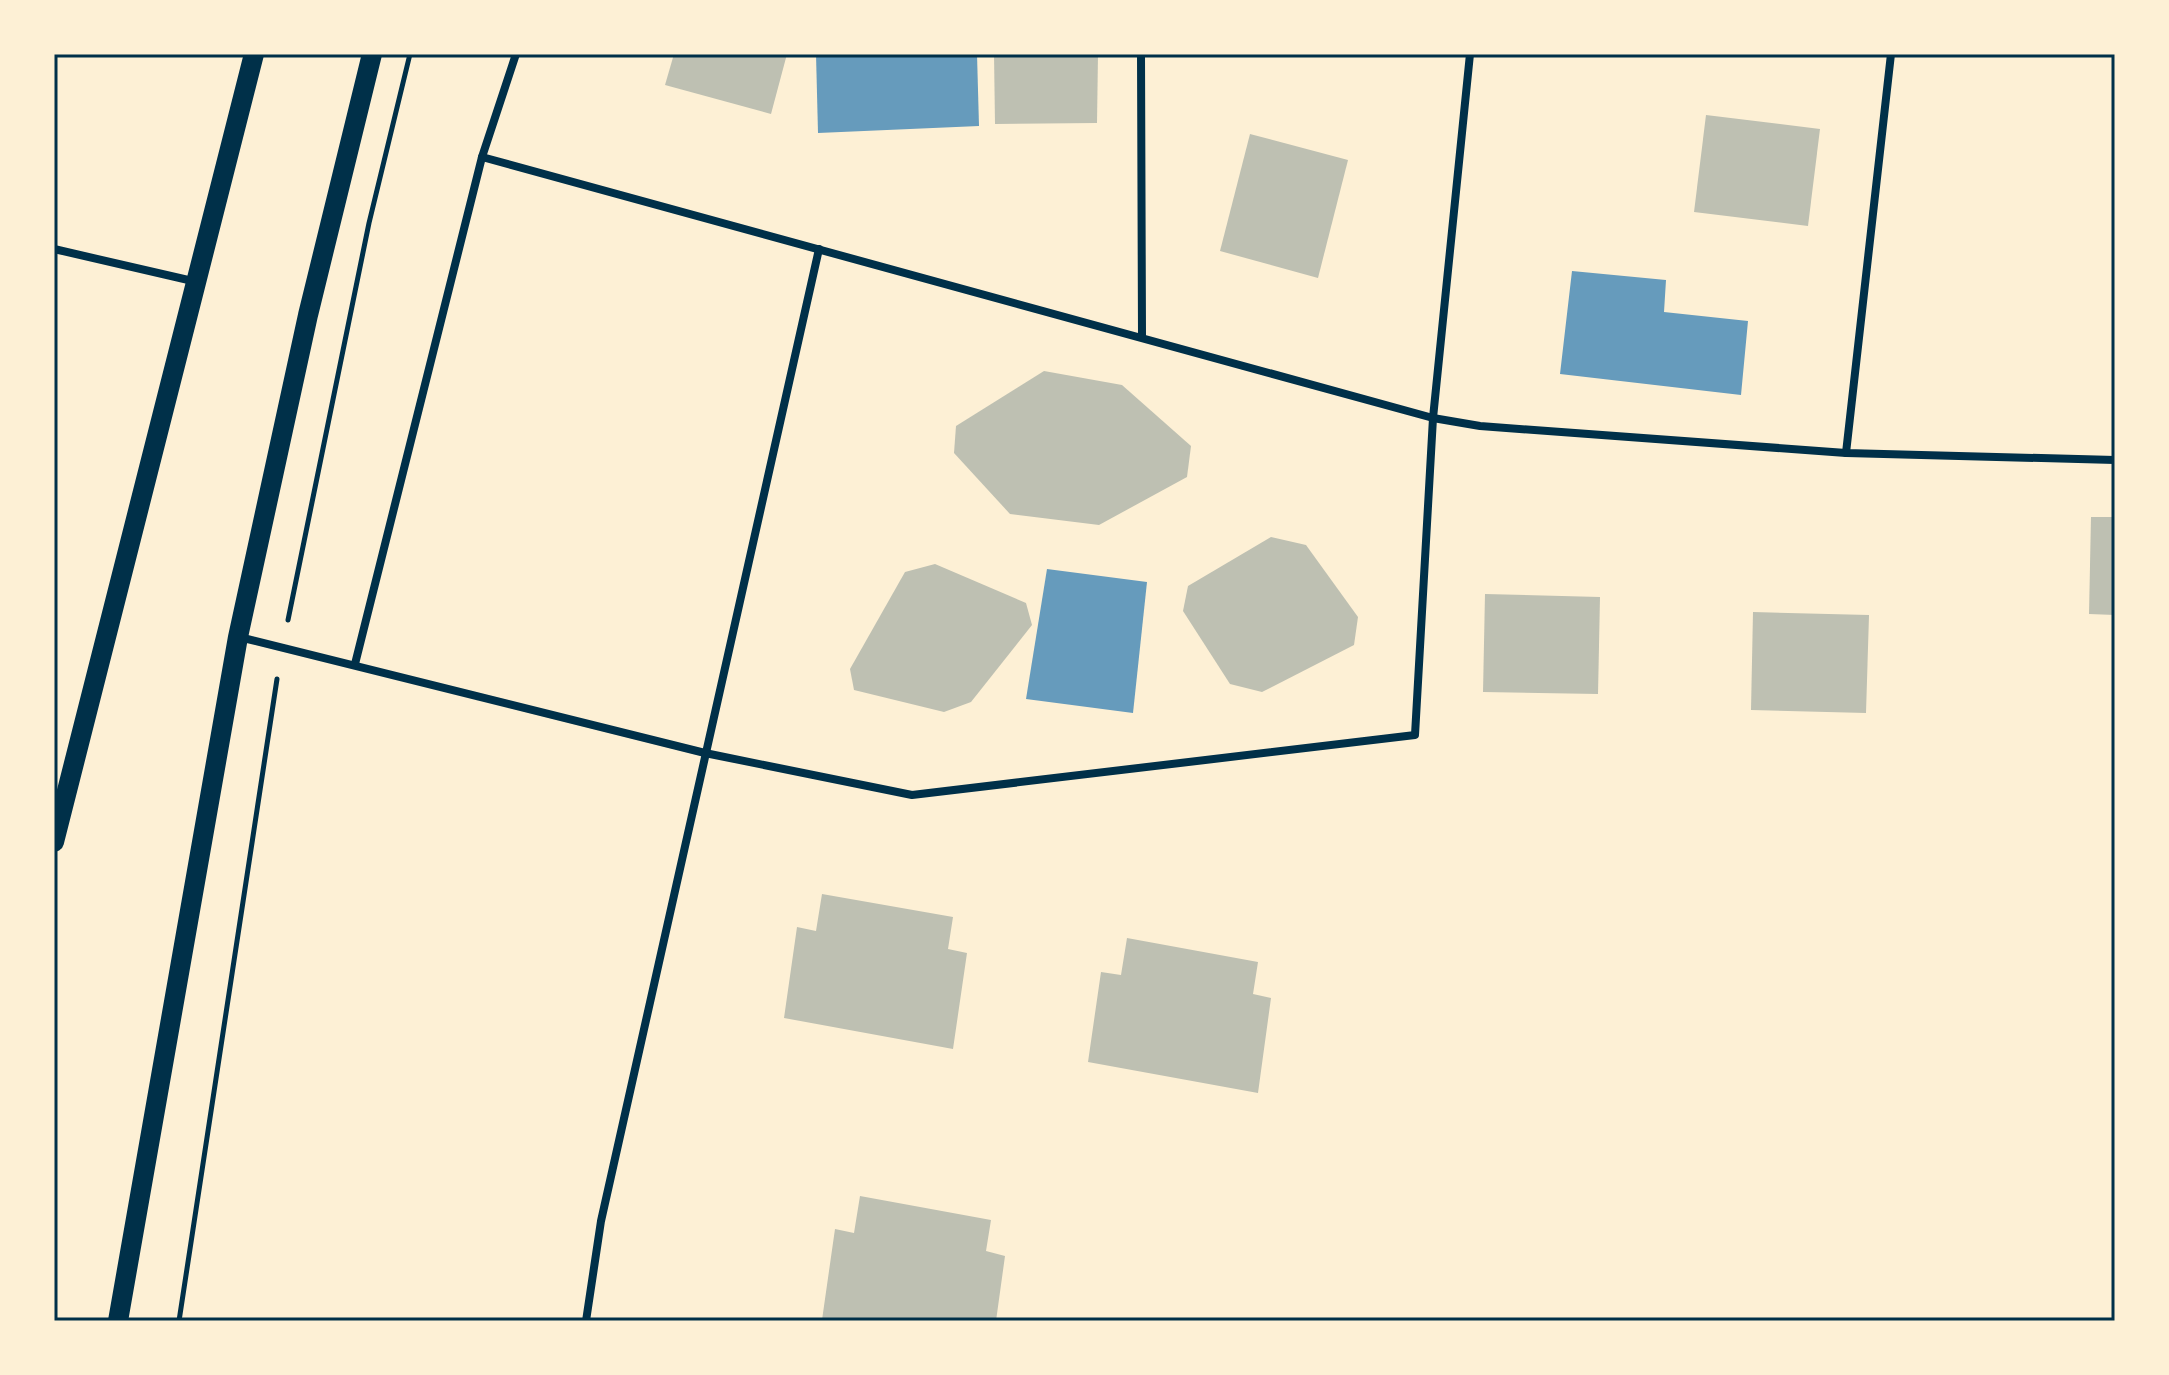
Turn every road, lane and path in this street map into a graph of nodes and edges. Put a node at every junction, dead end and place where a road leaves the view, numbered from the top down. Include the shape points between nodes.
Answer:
1 (254, 54) edge
2 (372, 54) edge
3 (410, 54) edge
4 (516, 54) edge
5 (1141, 54) edge
6 (1470, 54) edge
7 (1891, 54) edge
8 (482, 157) junction
9 (54, 249) edge
10 (819, 249) junction
11 (197, 282) junction
12 (1142, 337) junction
13 (1433, 418) junction
14 (1846, 453) junction
15 (2115, 460) edge
16 (288, 620) dead end
17 (238, 637) junction
18 (355, 664) junction
19 (277, 679) dead end
20 (705, 753) junction
21 (54, 842) edge
22 (118, 1321) edge
23 (179, 1321) edge
24 (586, 1321) edge

1 - 11 main road
2 - 17 main road
3 - 16 path via 369,223
4 - 8 street
5 - 12 street
6 - 13 street
7 - 14 street
8 - 10 street
8 - 18 street
9 - 11 street
10 - 12 street
10 - 20 street
11 - 21 main road
12 - 13 street
13 - 14 street via 1480,426
13 - 20 street via 1415,735 912,795
14 - 15 street
17 - 18 street
17 - 22 main road
18 - 20 street
19 - 23 path
20 - 24 street via 601,1221

